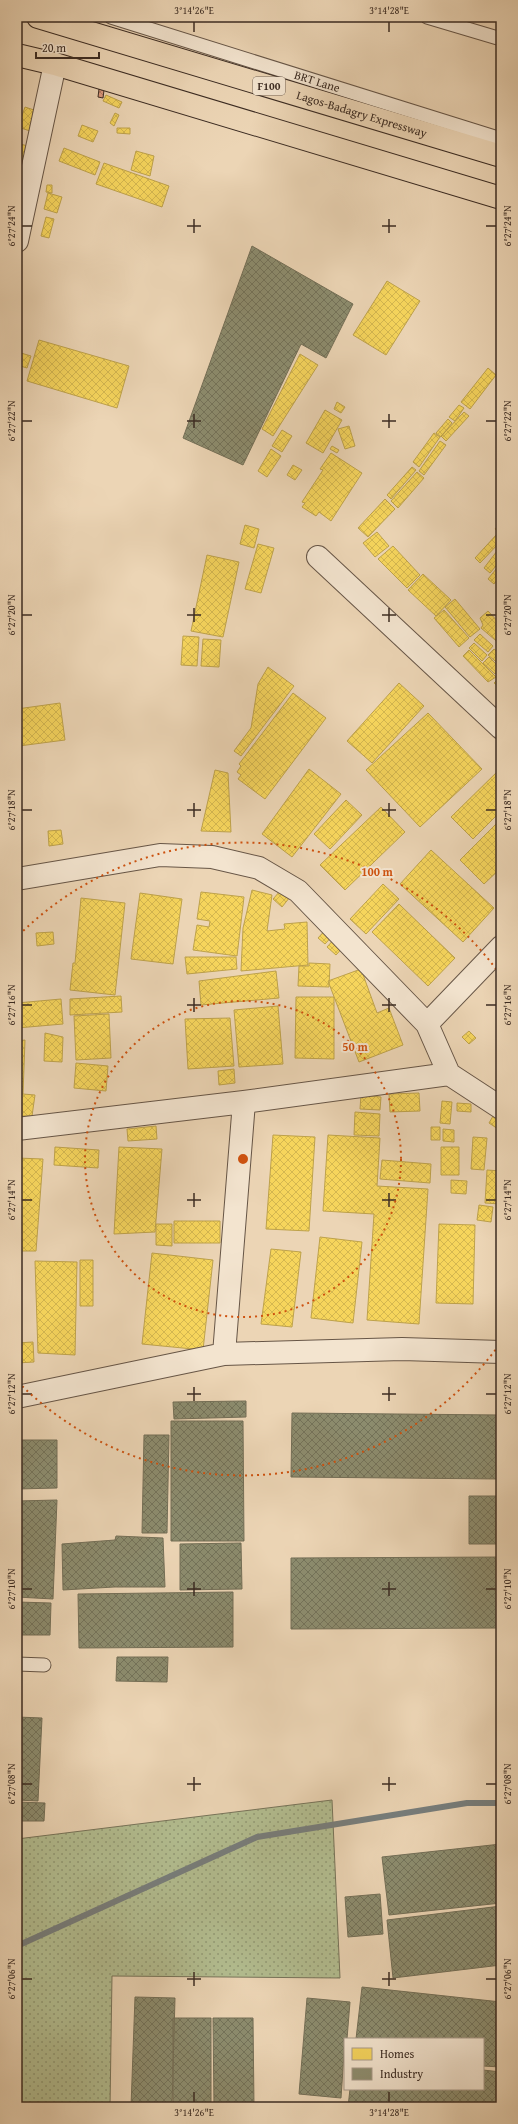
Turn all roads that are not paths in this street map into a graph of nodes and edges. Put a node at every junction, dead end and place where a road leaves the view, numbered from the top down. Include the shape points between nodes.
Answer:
1 (38, 17) edge
2 (111, 17) edge
3 (427, 17) edge
4 (501, 39) edge
5 (17, 55) edge
6 (55, 64) junction
7 (501, 139) edge
8 (501, 156) edge
9 (501, 198) edge
10 (17, 241) edge
11 (318, 557) dead end
12 (501, 728) edge
13 (17, 880) edge
14 (501, 947) edge
15 (427, 1024) junction
16 (449, 1074) junction
17 (244, 1102) junction
18 (501, 1108) edge
19 (17, 1129) edge
20 (501, 1352) edge
21 (224, 1354) junction
22 (17, 1397) edge
23 (17, 1664) edge
24 (44, 1665) dead end

1 - 8 main road, Lagos-Badagry Expressway / F100
2 - 7 lane, BRT Lane
3 - 4 lane
5 - 6 main road
6 - 9 main road
6 - 10 street
11 - 12 street
13 - 15 street via 160,855 212,857 259,868 298,891
14 - 15 street
15 - 16 street
16 - 17 street
16 - 18 street
17 - 19 street
17 - 21 street
20 - 21 street via 402,1349
21 - 22 street
23 - 24 lane

